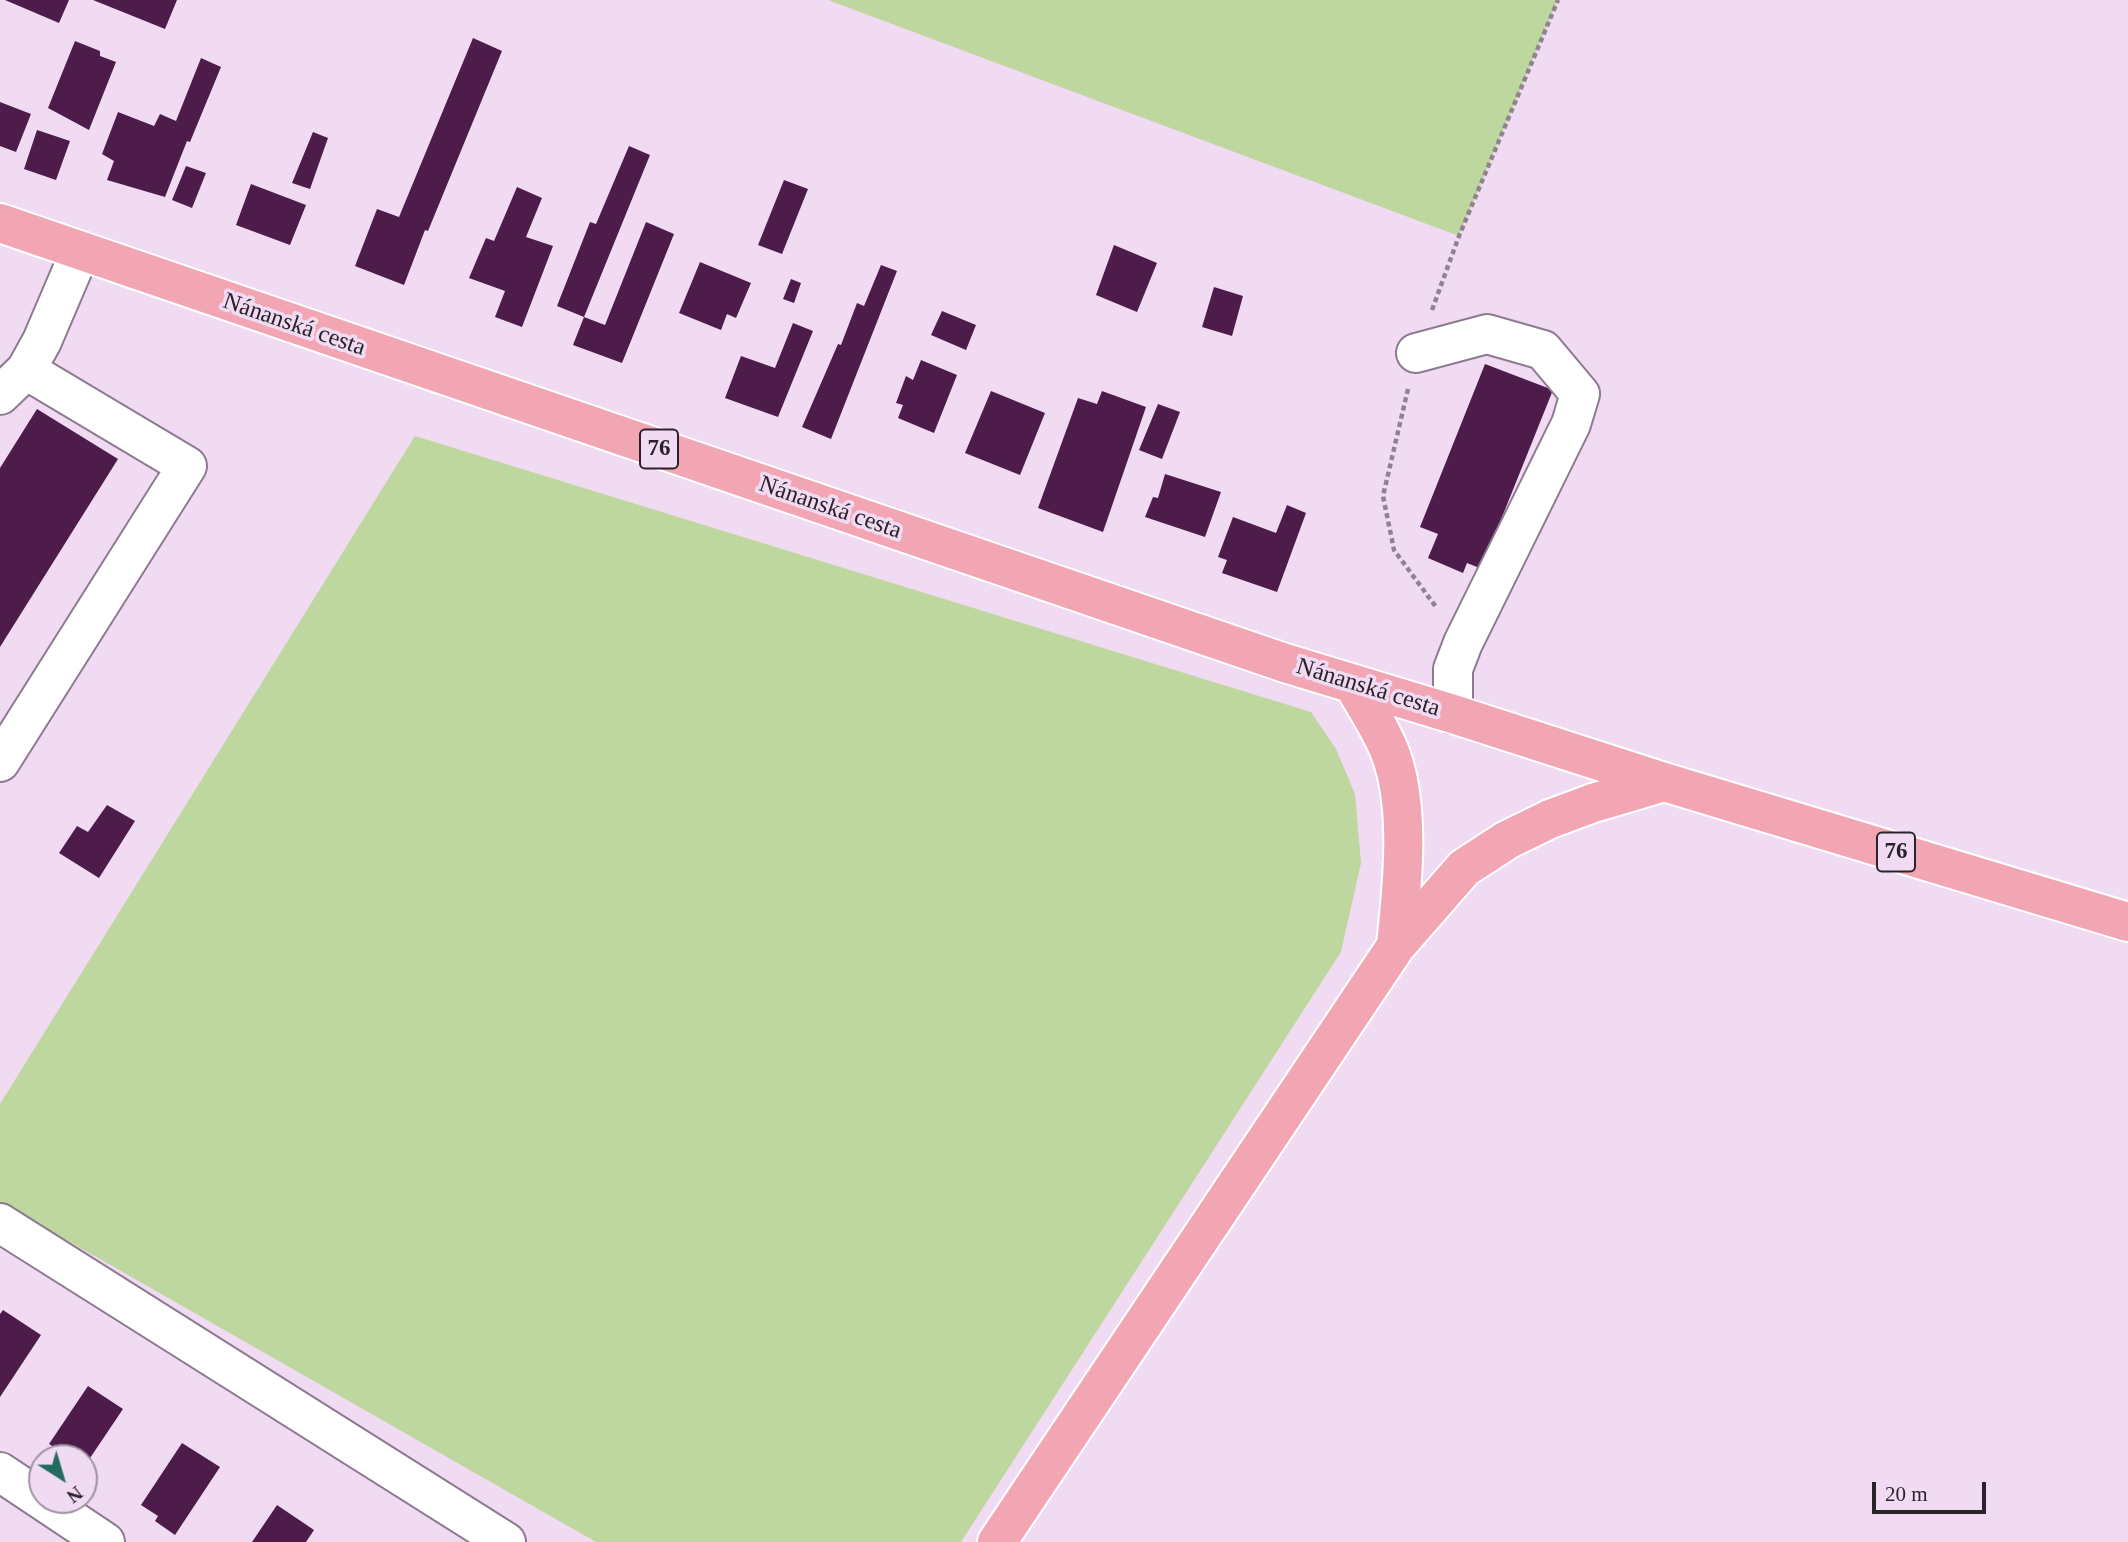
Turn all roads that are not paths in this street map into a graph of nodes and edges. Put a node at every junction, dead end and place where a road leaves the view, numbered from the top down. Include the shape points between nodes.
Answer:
1 (0, 223) edge
2 (80, 252) junction
3 (1416, 353) dead end
4 (13, 383) edge
5 (1353, 684) junction
6 (1453, 714) junction
7 (0, 762) edge
8 (1664, 782) junction
9 (2128, 922) edge
10 (1396, 946) junction
11 (0, 1223) edge
12 (0, 1472) edge
13 (28, 1491) edge
14 (63, 1514) edge
15 (105, 1542) edge
16 (506, 1542) edge
17 (997, 1542) edge

1 - 2 main road, Nánanská cesta / 76
2 - 4 street via 42,341
2 - 5 main road, Nánanská cesta / 76
3 - 6 street via 1488,334 1543,350 1580,394 1572,424 1462,643 1452,669
4 - 7 street via 187,466
5 - 6 main road, Nánanská cesta / 76
5 - 10 main road via 1391,754 1402,802
6 - 8 main road, Nánanská cesta / 76
8 - 9 main road, 76
8 - 10 main road via 1593,803 1507,840 1464,868
10 - 17 main road
11 - 16 street
12 - 13 street
14 - 15 street

